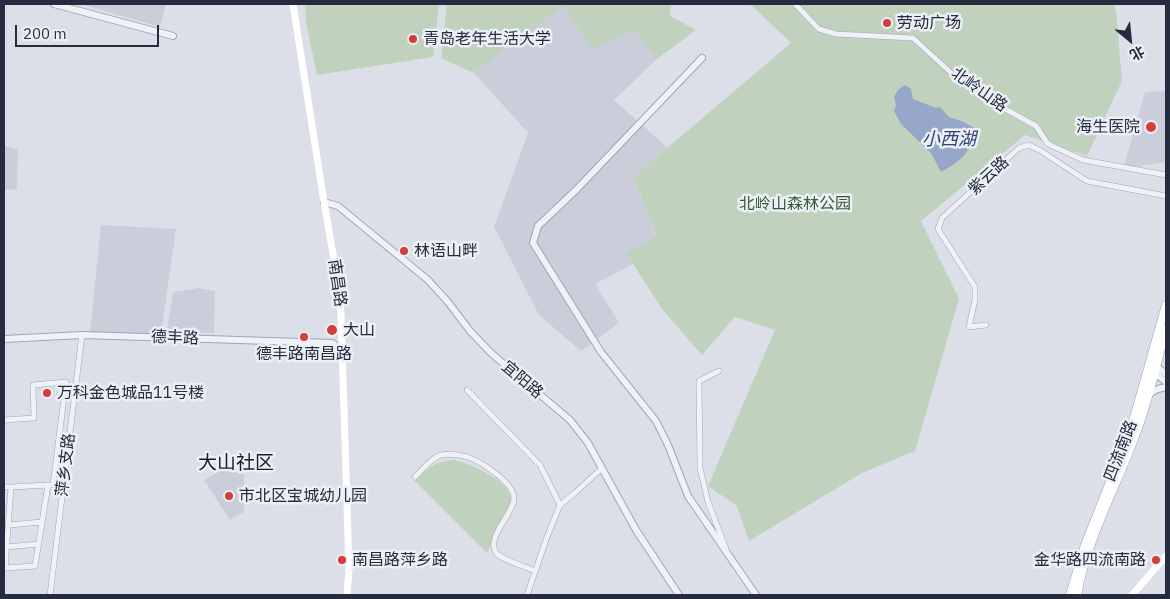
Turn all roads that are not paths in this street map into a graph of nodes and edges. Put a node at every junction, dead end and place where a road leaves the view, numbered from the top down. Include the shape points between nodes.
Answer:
1 (54, 4) edge
2 (293, 4) edge
3 (795, 4) edge
4 (173, 36) dead end
5 (702, 58) dead end
6 (1166, 175) edge
7 (1166, 196) edge
8 (324, 202) junction
9 (1166, 305) edge
10 (986, 325) dead end
11 (1166, 329) edge
12 (82, 335) junction
13 (4, 339) edge
14 (344, 351) junction
15 (1153, 368) junction
16 (719, 371) dead end
17 (1166, 374) edge
18 (1166, 382) edge
19 (1166, 387) edge
20 (467, 390) dead end
21 (1149, 394) junction
22 (4, 420) edge
23 (1121, 430) dead end
24 (1133, 433) junction
25 (57, 459) junction
26 (67, 462) junction
27 (57, 465) junction
28 (602, 468) junction
29 (415, 477) dead end
30 (48, 485) junction
31 (4, 487) edge
32 (11, 487) junction
33 (560, 504) junction
34 (42, 522) junction
35 (8, 525) junction
36 (39, 544) junction
37 (6, 546) junction
38 (729, 554) junction
39 (1166, 556) edge
40 (536, 571) junction
41 (50, 595) edge
42 (347, 595) edge
43 (527, 595) edge
44 (679, 595) edge
45 (756, 595) edge
46 (1070, 595) edge
47 (1077, 595) edge
48 (1132, 595) edge

1 - 4 street
2 - 8 main road, 南昌路
3 - 6 street, 北岭山路 via 819,29 836,34 913,38 960,80 1036,126 1048,144 1083,160
5 - 38 street via 538,226 533,243 601,352 656,421 688,496
7 - 10 street, 紫云路 via 1087,182 1041,151 1029,145 1019,148 942,218 938,229 976,287 969,327
8 - 14 main road, 南昌路 via 342,314
8 - 28 street, 宜阳路 via 338,206 428,280 491,353 570,420
9 - 15 main road, 四流南路
11 - 15 main road, 四流南路
12 - 13 street, 德丰路
12 - 14 street, 德丰路 via 332,343
12 - 26 street, 萍乡支路
14 - 42 main road, 南昌路
15 - 17 street
15 - 18 street
15 - 21 main road, 四流南路
15 - 24 main road, 四流南路
16 - 38 street via 699,381 700,468 708,502
19 - 21 street
20 - 33 street via 540,465
21 - 24 main road, 四流南路
22 - 25 street via 34,418 33,384 66,382
23 - 24 street
24 - 46 main road, 四流南路 via 1082,552
24 - 47 main road, 四流南路 via 1086,559
25 - 26 street
25 - 27 street
26 - 27 street
26 - 41 street, 萍乡支路
27 - 30 street via 53,485
28 - 33 street
28 - 44 street, 宜阳路 via 636,530
29 - 40 street via 432,460 449,454 468,457 508,484 514,500 494,541 494,550 498,556
30 - 32 street
30 - 34 street
31 - 32 street
32 - 35 street
33 - 40 street
34 - 35 street
34 - 36 street
35 - 37 street
36 - 37 street
36 - 37 street via 35,566 4,568
38 - 45 street
39 - 48 main road
40 - 43 street

